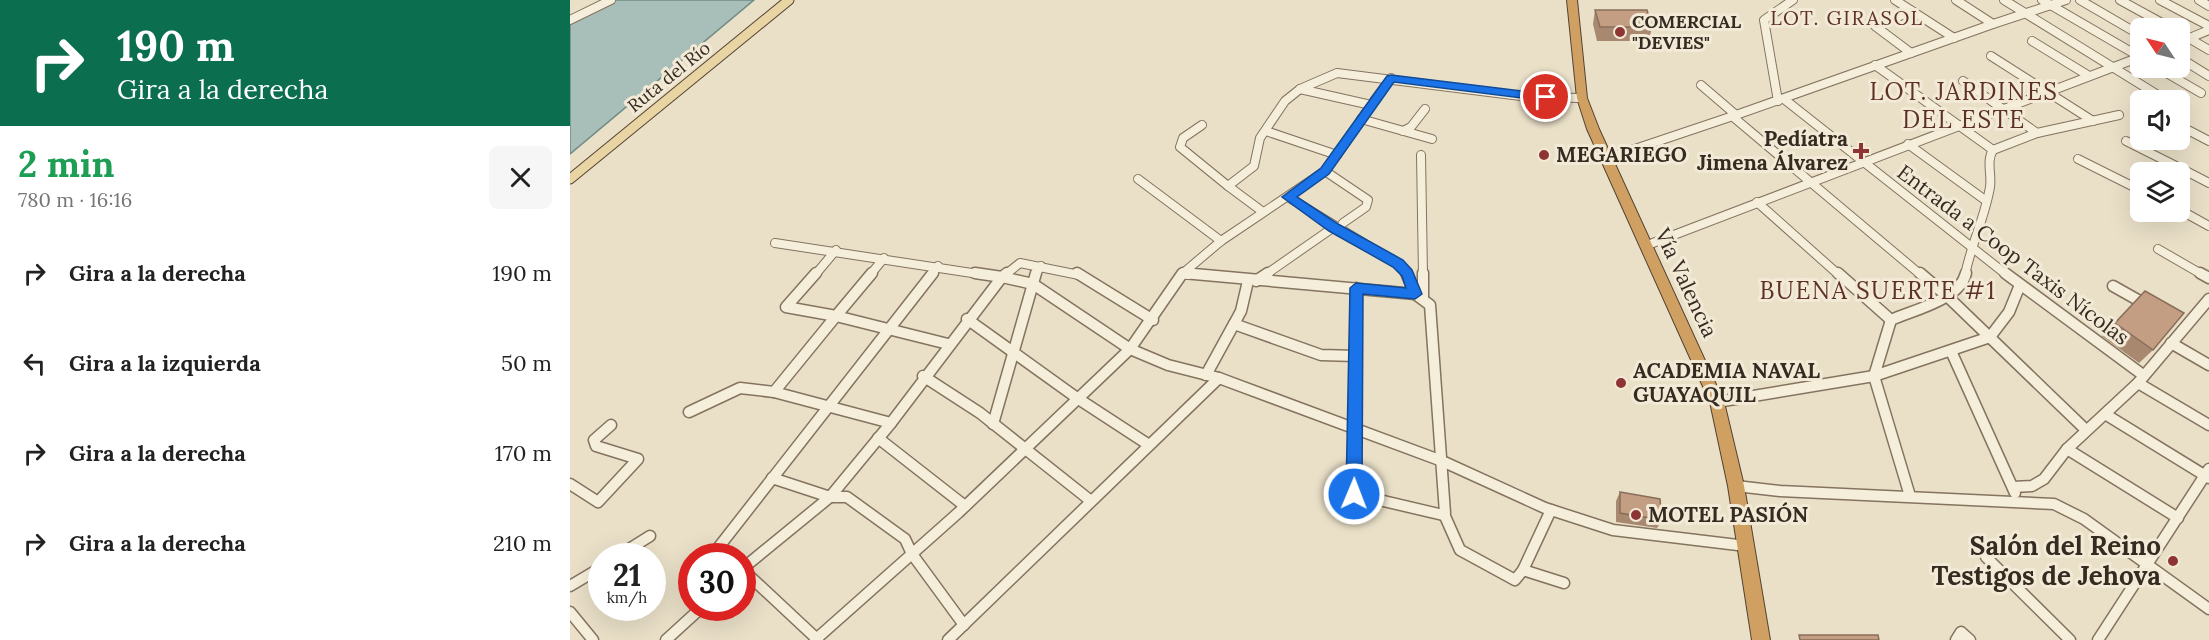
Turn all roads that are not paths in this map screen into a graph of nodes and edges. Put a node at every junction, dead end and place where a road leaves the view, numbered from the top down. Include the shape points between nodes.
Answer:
1 (611, 0) edge
2 (789, 0) edge
3 (1572, 0) edge
4 (1793, 0) edge
5 (1895, 0) edge
6 (1956, 0) edge
7 (2004, 0) edge
8 (2042, 0) edge
9 (2066, 0) edge
10 (2080, 0) edge
11 (2120, 0) edge
12 (2160, 0) edge
13 (2199, 0) edge
14 (2051, 5) junction
15 (2209, 6) edge
16 (1912, 11) junction
17 (2026, 14) junction
18 (2153, 18) edge
19 (570, 20) edge
20 (1993, 24) junction
21 (2209, 28) edge
22 (2130, 29) edge
23 (2190, 37) edge
24 (1954, 38) junction
25 (2190, 39) edge
26 (2032, 40) dead end
27 (2209, 50) edge
28 (2130, 51) edge
29 (1911, 53) junction
30 (1991, 56) dead end
31 (2130, 61) edge
32 (2190, 64) edge
33 (1875, 65) junction
34 (2112, 67) junction
35 (2089, 76) junction
36 (2209, 76) edge
37 (1391, 78) junction
38 (2175, 78) edge
39 (1964, 81) dead end
40 (1701, 85) dead end
41 (1300, 89) junction
42 (2150, 90) edge
43 (2046, 92) junction
44 (2201, 93) dead end
45 (1582, 98) junction
46 (1781, 100) junction
47 (1371, 105) junction
48 (1425, 109) dead end
49 (2002, 109) junction
50 (2119, 115) dead end
51 (1734, 116) junction
52 (1361, 119) junction
53 (2092, 122) junction
54 (1202, 126) dead end
55 (1957, 126) junction
56 (1266, 131) junction
57 (1402, 131) junction
58 (2190, 131) edge
59 (2037, 133) junction
60 (1432, 139) dead end
61 (2126, 141) dead end
62 (2209, 141) edge
63 (1908, 144) junction
64 (1993, 150) junction
65 (1337, 155) junction
66 (1421, 155) dead end
67 (1605, 159) junction
68 (2078, 159) dead end
69 (1861, 162) junction
70 (2164, 162) edge
71 (1325, 171) junction
72 (2190, 175) edge
73 (570, 179) edge
74 (1138, 179) dead end
75 (1810, 182) junction
76 (2209, 183) edge
77 (2130, 185) edge
78 (1228, 186) junction
79 (1288, 197) junction
80 (1985, 200) junction
81 (1757, 202) junction
82 (1263, 212) junction
83 (2190, 216) edge
84 (1343, 223) dead end
85 (2209, 226) edge
86 (1334, 227) junction
87 (1221, 241) junction
88 (775, 243) dead end
89 (1645, 246) junction
90 (1971, 247) junction
91 (2158, 249) dead end
92 (836, 250) junction
93 (884, 258) junction
94 (1398, 264) junction
95 (938, 266) junction
96 (1041, 266) junction
97 (1182, 274) junction
98 (1002, 277) junction
99 (2209, 278) edge
100 (1423, 280) junction
101 (1252, 281) junction
102 (1033, 284) junction
103 (2020, 285) junction
104 (2113, 286) dead end
105 (1356, 288) junction
106 (1419, 296) junction
107 (1947, 296) junction
108 (2207, 304) edge
109 (2153, 309) edge
110 (836, 316) junction
111 (967, 319) junction
112 (1153, 320) junction
113 (1891, 320) junction
114 (2174, 321) edge
115 (1234, 324) junction
116 (2184, 326) junction
117 (891, 330) junction
118 (1990, 337) junction
119 (2171, 343) junction
120 (948, 344) junction
121 (1130, 349) junction
122 (1951, 351) junction
123 (1015, 353) junction
124 (1356, 356) junction
125 (2209, 365) edge
126 (1206, 375) junction
127 (924, 376) junction
128 (1874, 376) junction
129 (1219, 378) junction
130 (2141, 379) junction
131 (774, 392) junction
132 (1077, 398) junction
133 (1717, 402) junction
134 (829, 408) junction
135 (689, 412) dead end
136 (2105, 414) junction
137 (891, 423) junction
138 (993, 424) junction
139 (611, 425) dead end
140 (2209, 425) edge
141 (2086, 430) junction
142 (1356, 431) junction
143 (879, 438) junction
144 (1149, 445) junction
145 (1024, 448) junction
146 (2067, 449) junction
147 (1442, 461) junction
148 (2208, 474) edge
149 (772, 478) junction
150 (570, 484) edge
151 (1736, 486) junction
152 (2013, 487) junction
153 (1910, 496) junction
154 (830, 497) junction
155 (2018, 500) junction
156 (1091, 501) junction
157 (965, 506) junction
158 (1551, 510) junction
159 (1444, 514) junction
160 (2178, 518) junction
161 (650, 536) dead end
162 (639, 543) edge
163 (722, 543) edge
164 (1746, 546) junction
165 (912, 554) junction
166 (1986, 557) dead end
167 (756, 558) edge
168 (2149, 564) junction
169 (1523, 570) junction
170 (588, 575) edge
171 (756, 582) edge
172 (1564, 583) dead end
173 (570, 586) edge
174 (2209, 609) edge
175 (570, 612) edge
176 (687, 621) edge
177 (964, 625) junction
178 (588, 638) edge
179 (951, 639) edge
180 (666, 640) edge
181 (817, 640) edge
182 (1761, 640) edge
183 (2070, 640) edge
184 (2098, 640) edge

1 - 19 street
2 - 73 main road, Ruta del Río
3 - 45 highway, Vía Valencia
4 - 46 street via 1764,20
5 - 16 street
6 - 20 street
7 - 17 street
8 - 14 street
9 - 14 street
10 - 22 street
11 - 18 street
12 - 21 street
13 - 15 street
14 - 17 street
14 - 28 street
16 - 24 street
16 - 29 street via 1875,26
17 - 20 street
17 - 34 street
20 - 24 street
21 - 23 street
24 - 29 street
25 - 27 street
26 - 35 street
29 - 33 street
30 - 43 street
31 - 34 street
32 - 36 street
33 - 46 street
33 - 55 street
34 - 35 street
34 - 42 street
35 - 43 street
37 - 41 street via 1342,72
37 - 45 street via 1528,97
37 - 47 street
38 - 44 street
39 - 49 street
40 - 51 street
41 - 47 street
41 - 56 street via 1282,105
43 - 49 street
43 - 53 street
45 - 67 highway, Vía Valencia
46 - 51 street
46 - 69 street, Entrada a Coop Taxis Nícolas
47 - 52 street
48 - 57 street via 1411,127
49 - 55 street
49 - 59 street
50 - 53 street
51 - 67 street
51 - 75 street
52 - 57 street
52 - 65 street
53 - 59 street
54 - 78 street via 1183,138 1180,147
55 - 63 street
55 - 64 street
56 - 65 street
56 - 78 street via 1260,138 1254,166
57 - 60 street
58 - 62 street
59 - 64 street
61 - 70 street
63 - 69 street
63 - 80 street
64 - 80 street
65 - 71 street
66 - 100 street
67 - 89 highway, Vía Valencia
68 - 77 street
69 - 75 street
69 - 90 street, Entrada a Coop Taxis Nícolas
71 - 79 street
71 - 84 street via 1368,200 1366,207
72 - 76 street
74 - 87 street
75 - 81 street
75 - 107 street
78 - 82 street
79 - 82 street
79 - 86 street
80 - 90 street
81 - 89 street
81 - 113 street
82 - 87 street
83 - 85 street
86 - 94 street
86 - 101 street
87 - 97 street
88 - 92 street
89 - 133 highway, Vía Valencia
90 - 103 street, Entrada a Coop Taxis Nícolas
90 - 107 street via 1964,282
91 - 99 street
92 - 93 street
92 - 110 street via 786,305
93 - 95 street
93 - 110 street
94 - 100 street
94 - 106 street
95 - 98 street
95 - 117 street
96 - 98 street via 1020,263
96 - 102 street
96 - 112 street via 1075,272
97 - 101 street
97 - 112 street
98 - 102 street
98 - 111 street
100 - 106 street
101 - 105 street
101 - 115 street
102 - 121 street
102 - 123 street
103 - 118 street via 2009,312
103 - 130 street, Entrada a Coop Taxis Nícolas
104 - 109 street
105 - 106 street
105 - 124 street
106 - 147 street via 1430,305
107 - 113 street
107 - 118 street
108 - 116 street
110 - 117 street
110 - 131 street
111 - 120 street
111 - 123 street
112 - 121 street
113 - 128 street
114 - 116 street
115 - 124 street via 1321,355
115 - 126 street
116 - 119 street
117 - 120 street
117 - 134 street
118 - 122 street
118 - 141 street
119 - 125 street
119 - 130 street
120 - 127 street
121 - 126 street
121 - 132 street
122 - 128 street
122 - 152 street
123 - 132 street
123 - 138 street
124 - 142 street
126 - 129 street
127 - 137 street
127 - 138 street
128 - 133 street
128 - 153 street
129 - 142 street
129 - 144 street
130 - 136 street
130 - 140 street, Entrada a Coop Taxis Nícolas
131 - 134 street
131 - 135 street via 740,388
132 - 144 street
132 - 145 street
133 - 151 highway, Vía Valencia
134 - 137 street
134 - 149 street
136 - 141 street
136 - 148 street
137 - 143 street
138 - 145 street
139 - 150 street via 594,440 596,446 638,459 598,502
141 - 146 street
142 - 147 street
142 - 159 street via 1355,495
143 - 154 street
143 - 157 street
144 - 156 street
145 - 156 street
145 - 157 street
146 - 152 street via 2039,484
146 - 160 street
147 - 158 street
147 - 159 street
148 - 160 street
149 - 154 street
149 - 163 street
151 - 153 street
151 - 164 highway, Vía Valencia
152 - 155 street
153 - 155 street
154 - 165 street via 842,495 853,500 904,539
154 - 167 street
155 - 168 street via 2063,507
156 - 177 street
157 - 165 street
158 - 164 street via 1613,530
158 - 169 street
159 - 169 street via 1460,550 1515,580
160 - 168 street
161 - 162 street
164 - 182 highway, Vía Valencia
165 - 177 street
165 - 181 street
166 - 183 street
168 - 174 street
168 - 184 street
169 - 172 street
170 - 173 street
171 - 181 street
175 - 178 street
176 - 180 street
177 - 179 street

